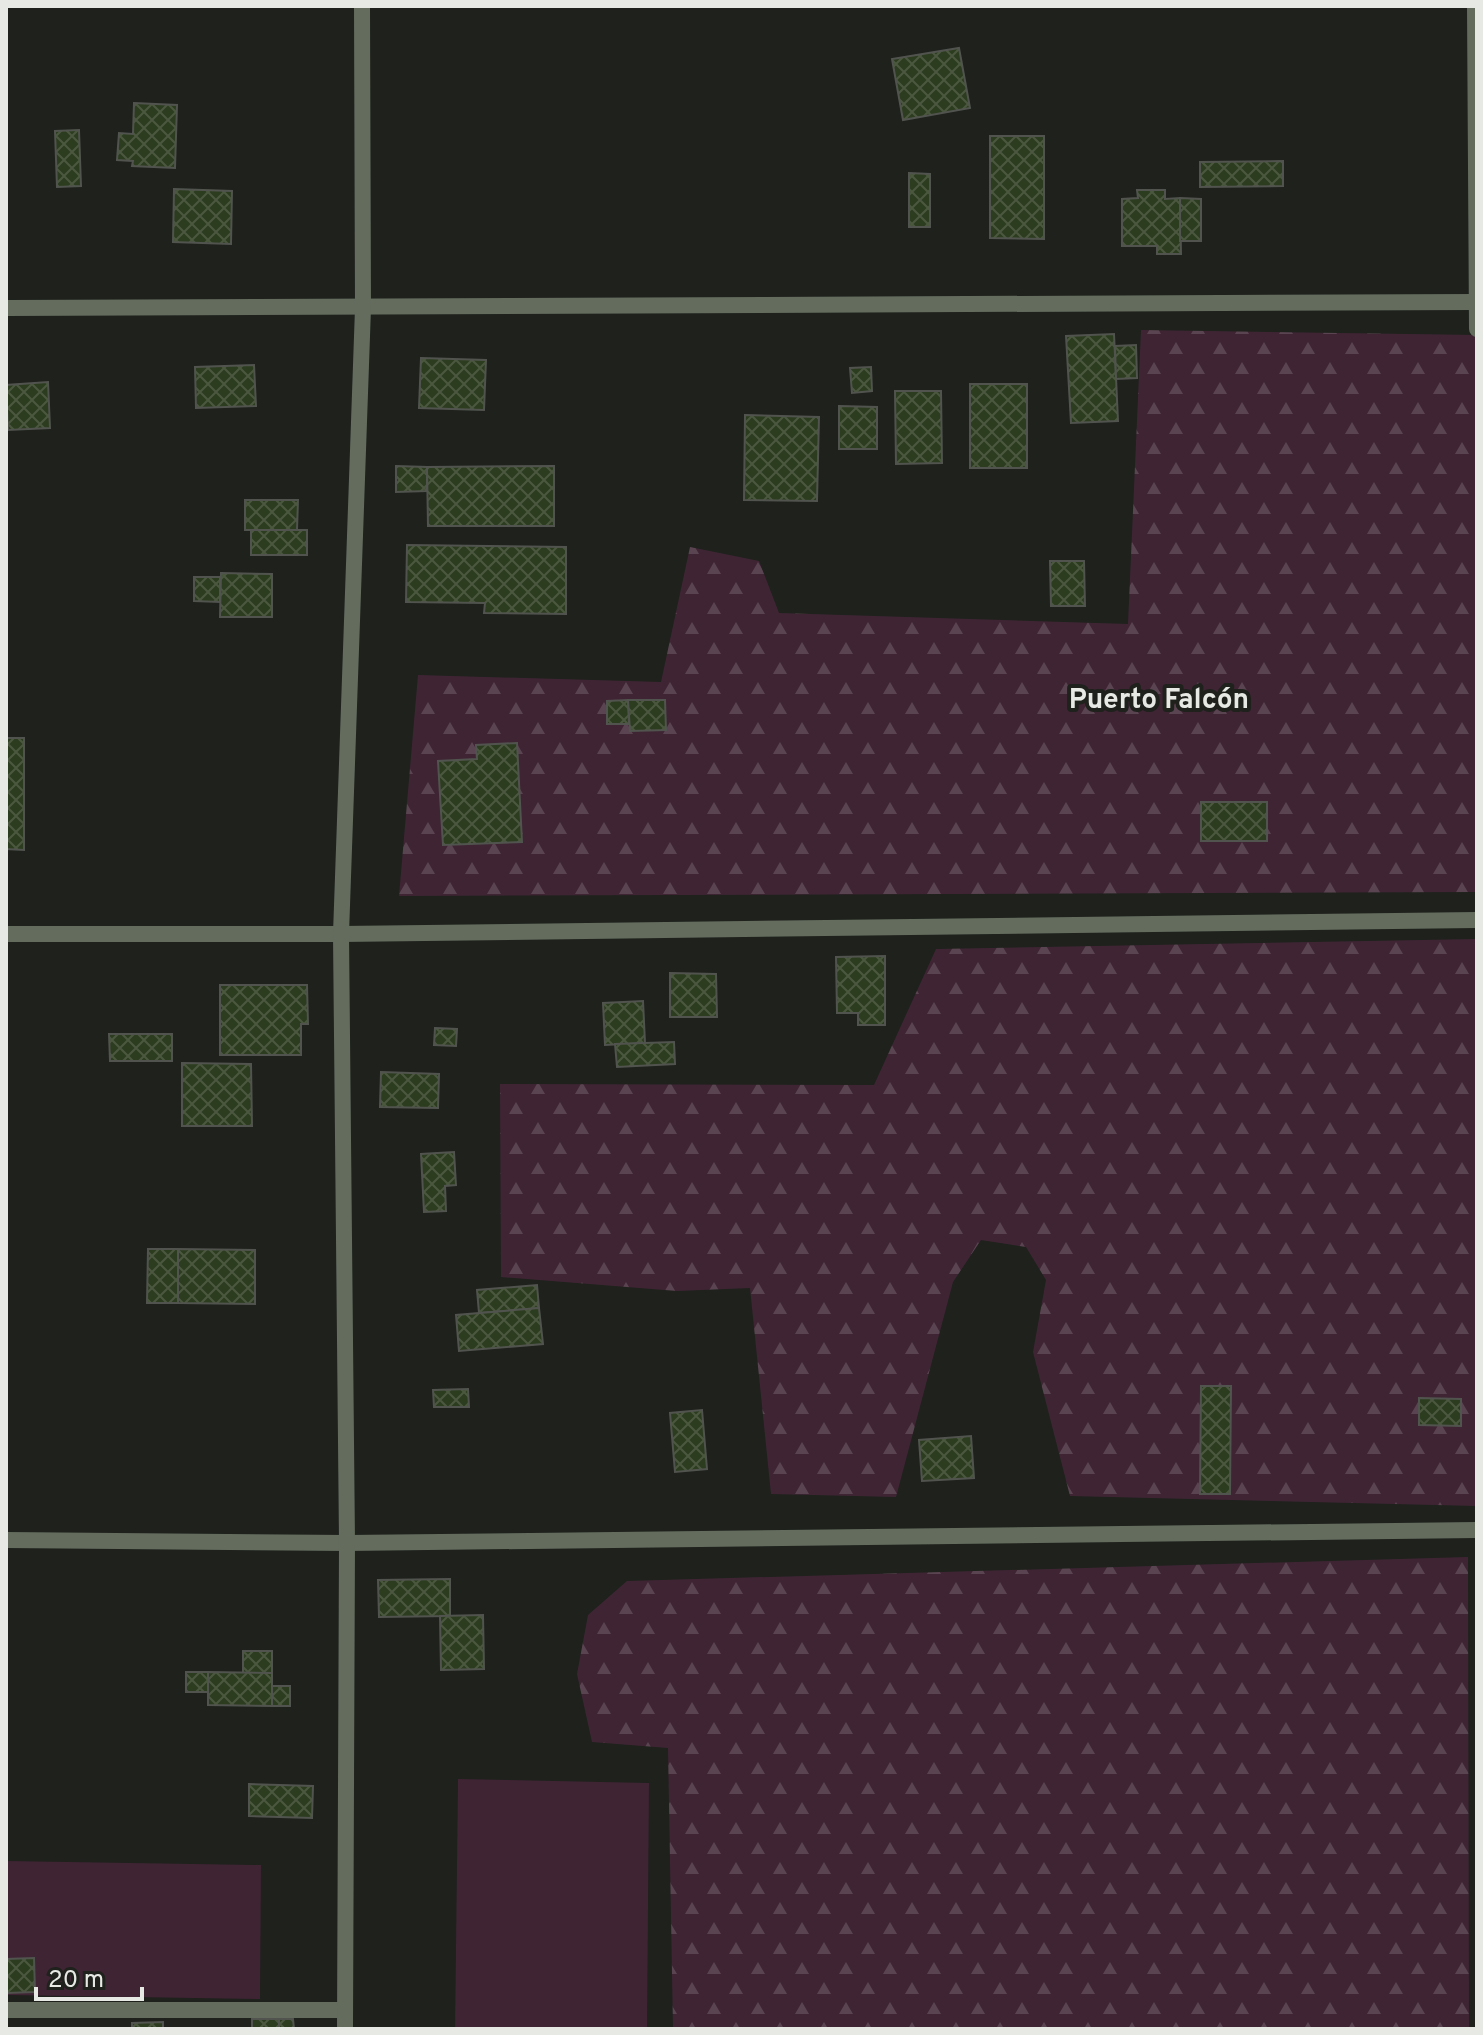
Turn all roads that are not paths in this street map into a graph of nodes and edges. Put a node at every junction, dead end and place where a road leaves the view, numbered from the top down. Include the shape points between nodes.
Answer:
1 (362, 6) edge
2 (1475, 6) edge
3 (1477, 302) edge
4 (6, 308) edge
5 (363, 308) junction
6 (1477, 329) edge
7 (1477, 920) edge
8 (6, 934) edge
9 (341, 934) junction
10 (1477, 1530) edge
11 (6, 1540) edge
12 (347, 1543) junction
13 (6, 2010) edge
14 (345, 2010) junction
15 (345, 2029) edge

1 - 5 street
2 - 3 street
3 - 5 street
3 - 6 street
4 - 5 street
5 - 9 street
7 - 9 street
8 - 9 street
9 - 12 street
10 - 12 street
11 - 12 street
12 - 14 street
13 - 14 street
14 - 15 street

